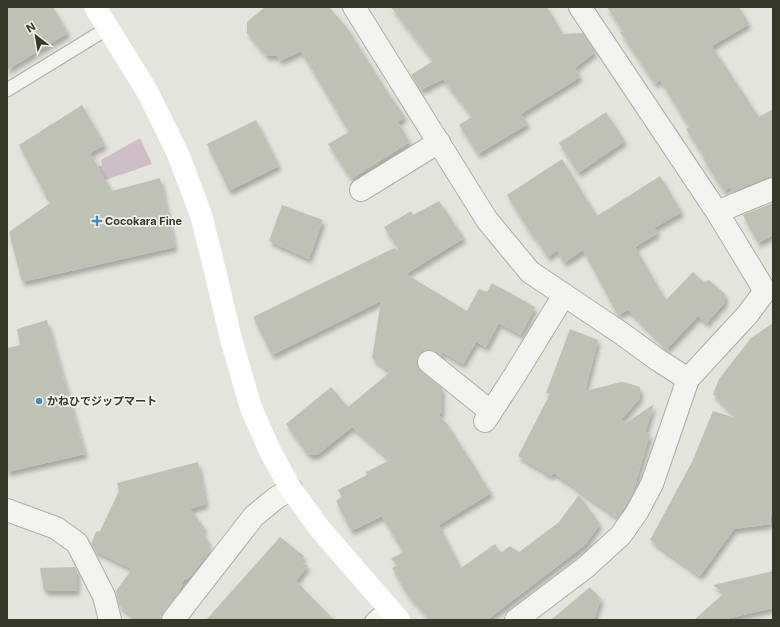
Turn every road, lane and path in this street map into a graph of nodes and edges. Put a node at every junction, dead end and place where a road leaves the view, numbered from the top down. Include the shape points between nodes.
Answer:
1 (95, 7) edge
2 (354, 7) edge
3 (580, 7) edge
4 (108, 28) junction
5 (7, 90) edge
6 (439, 142) junction
7 (773, 189) edge
8 (361, 190) dead end
9 (717, 212) junction
10 (769, 290) edge
11 (564, 295) junction
12 (429, 362) dead end
13 (688, 379) junction
14 (291, 490) junction
15 (7, 510) edge
16 (386, 616) edge
17 (110, 620) edge
18 (173, 620) edge
19 (516, 620) edge

1 - 4 street
2 - 6 street
3 - 9 street
4 - 5 lane
4 - 14 street via 147,91 178,154 201,215 231,339 251,408 270,453
6 - 8 street
6 - 11 street via 487,220 530,272
7 - 9 street
9 - 10 street
10 - 13 street
11 - 12 street via 488,417
11 - 13 street
13 - 19 street via 652,484 621,535 586,567
14 - 16 street
14 - 18 street via 276,498 254,516
15 - 17 street via 56,528 78,543 104,596

